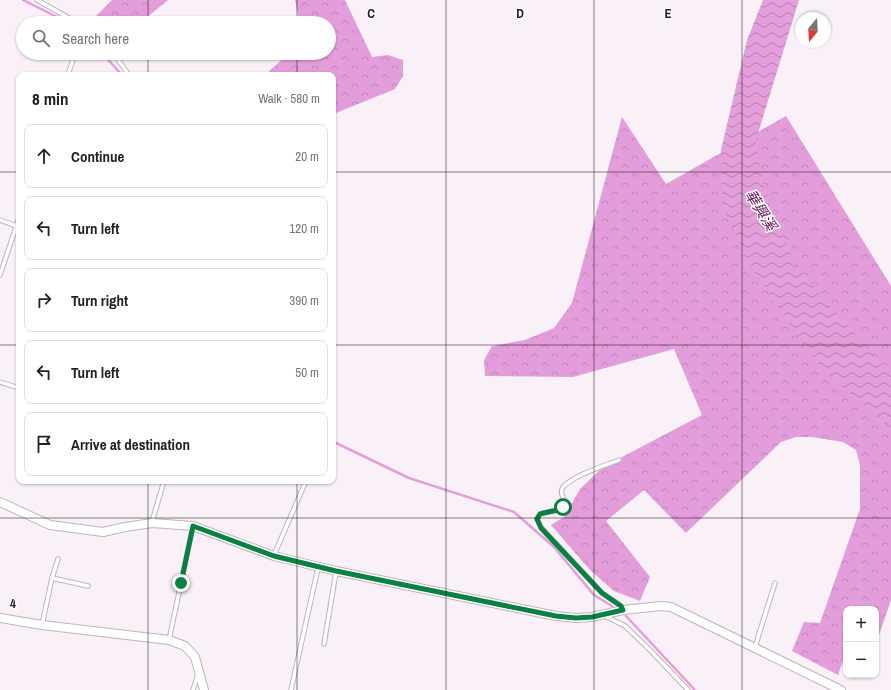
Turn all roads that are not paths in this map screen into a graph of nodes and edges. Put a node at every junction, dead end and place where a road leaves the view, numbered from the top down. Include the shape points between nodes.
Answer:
1 (37, 0) edge
2 (66, 16) edge
3 (73, 60) edge
4 (118, 60) edge
5 (69, 72) edge
6 (127, 72) edge
7 (0, 220) edge
8 (16, 225) edge
9 (16, 231) edge
10 (0, 275) edge
11 (0, 382) edge
12 (16, 387) edge
13 (619, 460) dead end
14 (163, 484) edge
15 (305, 484) edge
16 (0, 502) edge
17 (152, 523) junction
18 (193, 526) junction
19 (274, 556) junction
20 (58, 559) dead end
21 (318, 566) junction
22 (336, 571) junction
23 (52, 578) junction
24 (775, 583) dead end
25 (88, 586) dead end
26 (623, 610) junction
27 (602, 615) junction
28 (0, 618) edge
29 (42, 625) junction
30 (169, 640) junction
31 (324, 644) dead end
32 (755, 648) junction
33 (198, 671) junction
34 (192, 690) edge
35 (204, 690) edge
36 (291, 690) edge
37 (688, 690) edge
38 (841, 690) edge

1 - 2 lane
3 - 5 lane
4 - 6 lane
7 - 8 lane
9 - 10 lane
11 - 12 lane
13 - 26 lane via 575,477 563,487 563,507 540,514 537,519 541,528 602,593
14 - 17 lane
15 - 19 lane
16 - 17 street via 50,525 103,532
17 - 18 street
18 - 19 street
18 - 30 lane
19 - 21 street
20 - 23 lane
21 - 22 street
21 - 36 lane
22 - 27 street via 556,616 576,618
22 - 31 lane
23 - 25 lane
23 - 29 lane
24 - 32 lane
26 - 27 street
26 - 32 street via 671,607
27 - 37 lane via 625,626
28 - 29 street
29 - 30 street
30 - 33 street via 185,646 195,657
32 - 38 street
33 - 34 lane
33 - 35 street

